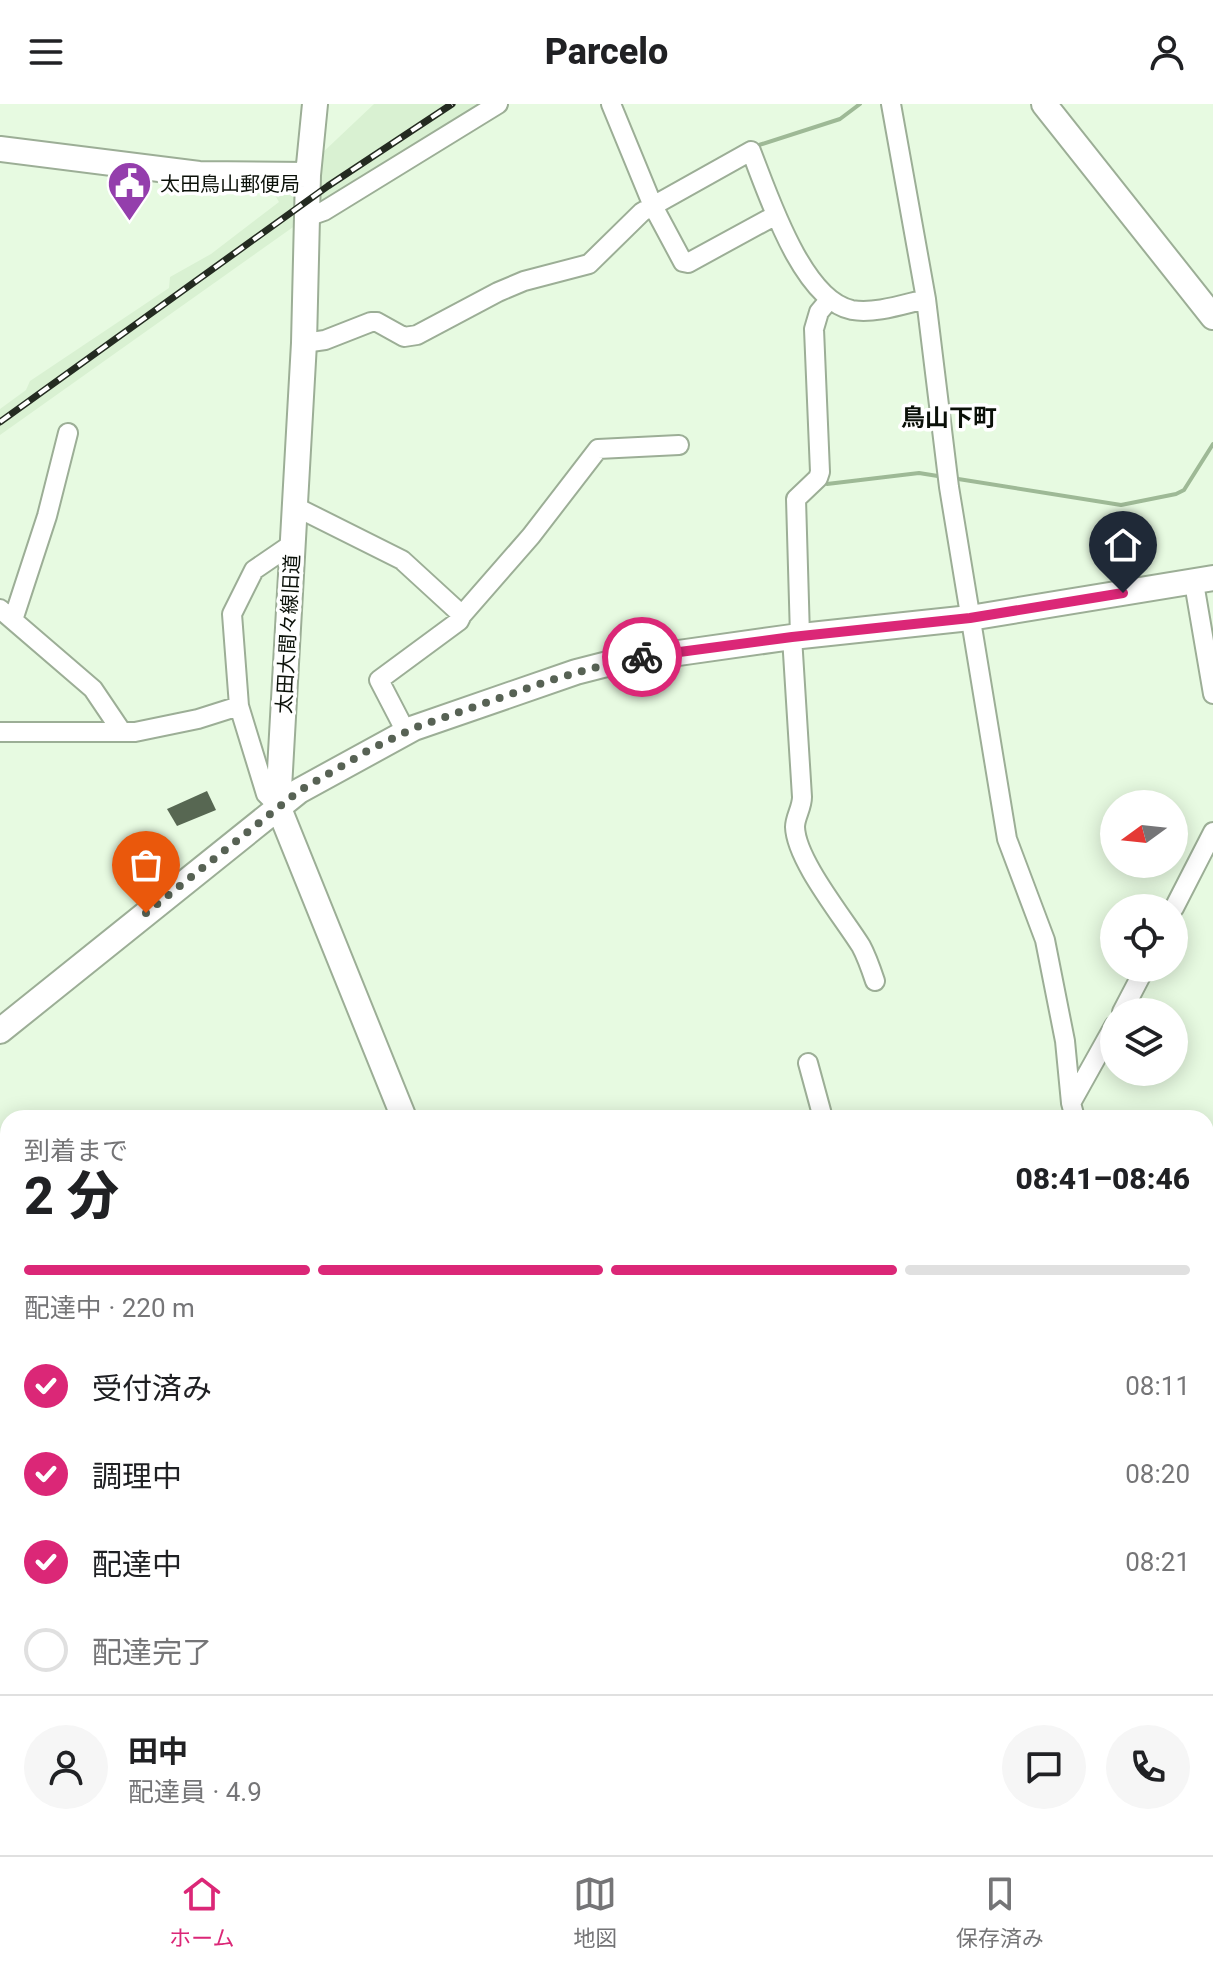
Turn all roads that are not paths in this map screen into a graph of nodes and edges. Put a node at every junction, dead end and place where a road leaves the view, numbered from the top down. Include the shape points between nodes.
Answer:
1 (315, 104) edge
2 (498, 104) edge
3 (611, 104) edge
4 (891, 104) edge
5 (1044, 104) edge
6 (0, 149) edge
7 (308, 175) junction
8 (653, 206) junction
9 (776, 215) junction
10 (307, 217) junction
11 (926, 299) junction
12 (829, 300) junction
13 (1213, 317) edge
14 (304, 343) junction
15 (68, 433) dead end
16 (679, 445) dead end
17 (294, 506) junction
18 (292, 544) junction
19 (1204, 581) edge
20 (6, 614) edge
21 (462, 615) junction
22 (970, 618) junction
23 (796, 636) junction
24 (1213, 694) edge
25 (239, 706) junction
26 (0, 732) edge
27 (122, 732) junction
28 (406, 732) junction
29 (278, 806) junction
30 (1213, 832) edge
31 (1181, 894) edge
32 (875, 981) dead end
33 (0, 1031) edge
34 (1100, 1055) edge
35 (808, 1063) dead end
36 (401, 1110) edge
37 (821, 1110) edge
38 (1073, 1110) edge

1 - 7 street, 太田大間々線旧道
2 - 10 street
3 - 8 street
4 - 11 street
5 - 13 street
6 - 7 street via 199,174
7 - 10 street, 太田大間々線旧道
8 - 9 street via 680,258 688,263
8 - 9 street via 751,151
8 - 14 street via 589,264 524,281 417,335 404,337 371,322
9 - 12 street via 795,255
10 - 14 street, 太田大間々線旧道
11 - 12 street via 861,311
11 - 22 street
12 - 23 street via 814,329 820,472 796,499
14 - 17 street, 太田大間々線旧道
15 - 20 street via 47,516
16 - 21 street via 598,449
17 - 18 street, 太田大間々線旧道
17 - 21 street via 402,560
18 - 25 street via 254,570 232,614
18 - 29 street, 太田大間々線旧道
19 - 22 street
19 - 24 street
20 - 27 street via 93,689
21 - 28 street via 379,680
22 - 23 street
22 - 38 street via 1007,839 1045,940
23 - 28 street via 615,662
23 - 32 street via 802,797 798,842 863,949
25 - 27 street
25 - 29 street via 266,794
26 - 27 street
28 - 29 street
29 - 33 street
29 - 36 street
30 - 31 street
34 - 38 street
35 - 37 street

